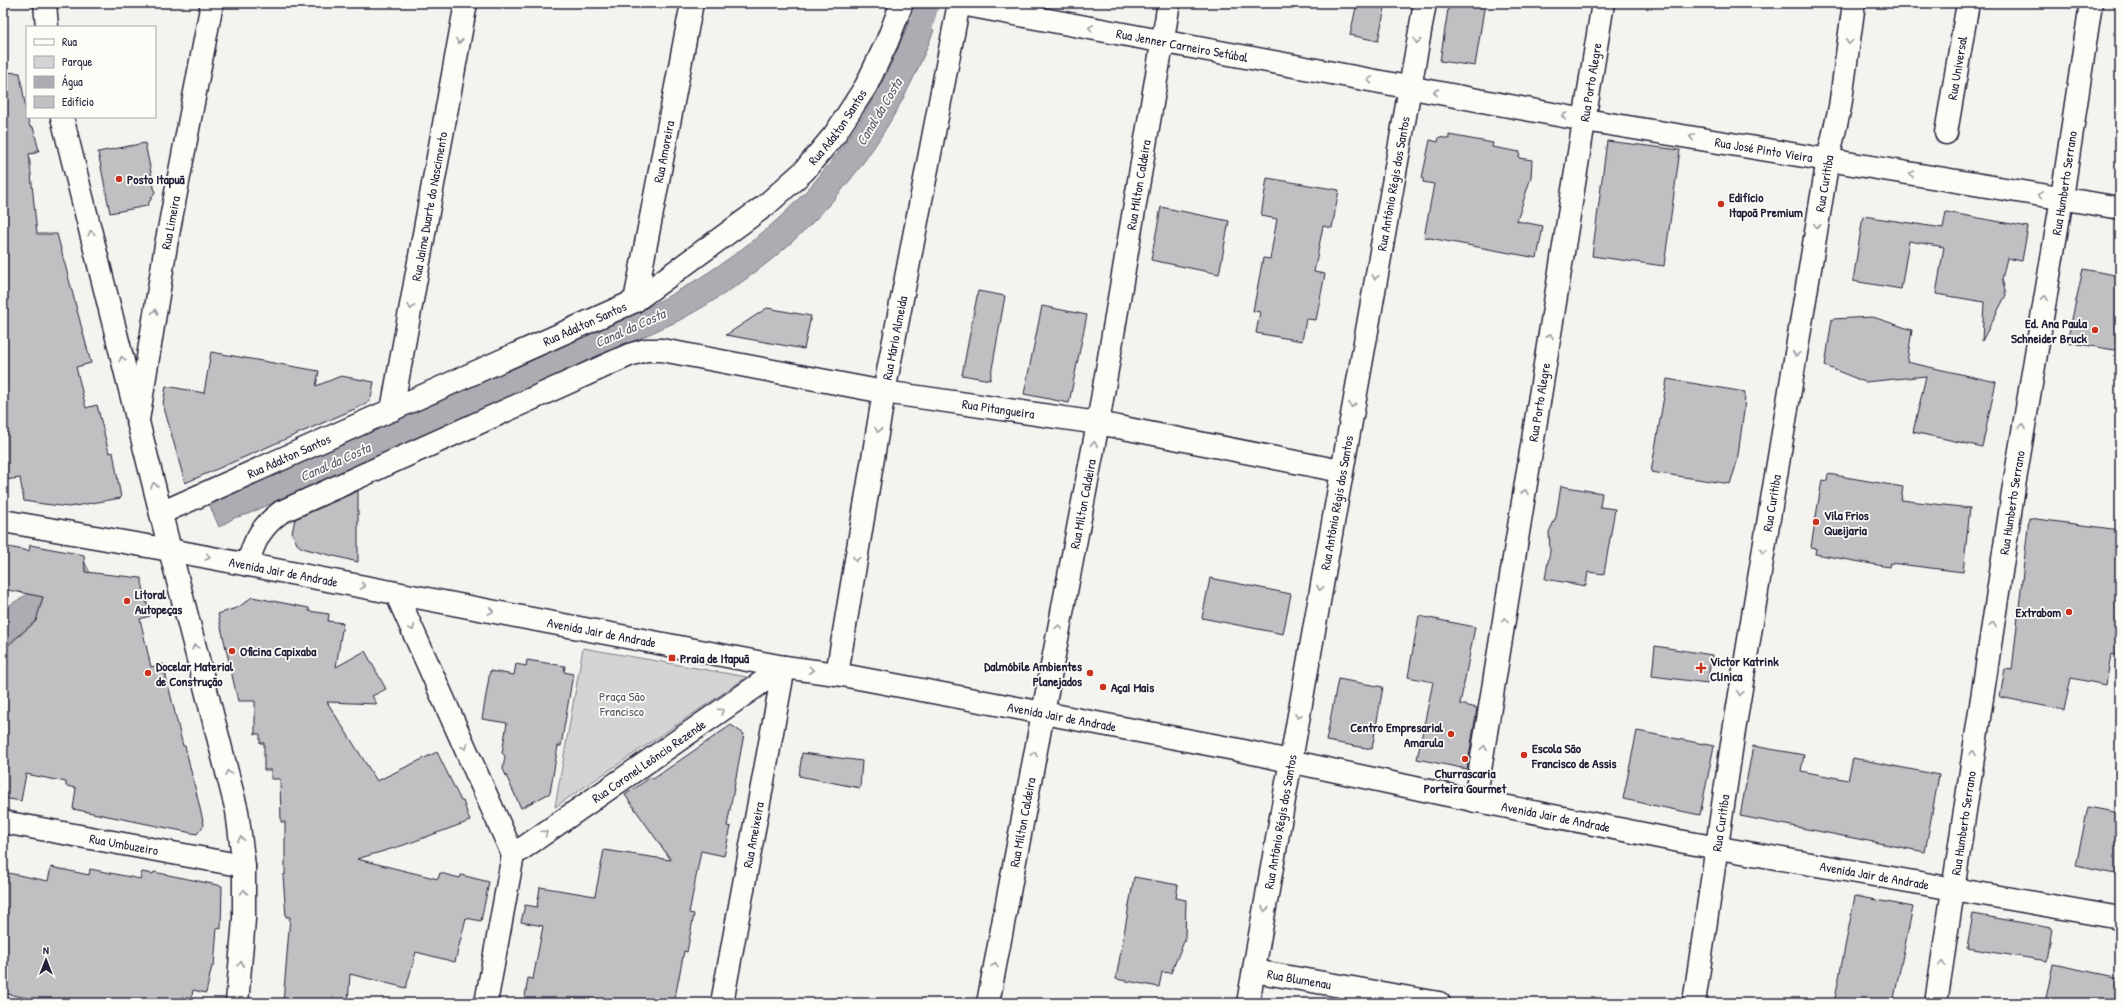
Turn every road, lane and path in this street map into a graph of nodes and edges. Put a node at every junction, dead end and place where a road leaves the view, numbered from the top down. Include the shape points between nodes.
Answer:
1 (45, 3) edge
2 (212, 3) edge
3 (466, 3) edge
4 (692, 3) edge
5 (902, 3) edge
6 (958, 3) edge
7 (1169, 3) edge
8 (1425, 3) edge
9 (1603, 3) edge
10 (1854, 3) edge
11 (1968, 3) edge
12 (2091, 3) edge
13 (47, 26) edge
14 (1162, 41) junction
15 (1409, 87) junction
16 (62, 118) edge
17 (1585, 120) junction
18 (1946, 133) dead end
19 (1828, 159) junction
20 (2062, 198) junction
21 (2120, 208) edge
22 (635, 301) junction
23 (884, 392) junction
24 (392, 410) junction
25 (138, 420) junction
26 (1098, 422) junction
27 (1341, 471) junction
28 (161, 513) junction
29 (3, 521) edge
30 (170, 550) junction
31 (248, 564) junction
32 (396, 593) junction
33 (784, 667) junction
34 (837, 674) junction
35 (1042, 712) junction
36 (1290, 760) junction
37 (1475, 801) junction
38 (3, 822) edge
39 (1716, 848) junction
40 (513, 855) junction
41 (244, 866) junction
42 (1953, 888) junction
43 (2120, 918) edge
44 (1254, 971) junction
45 (237, 1003) edge
46 (486, 1003) edge
47 (722, 1003) edge
48 (988, 1003) edge
49 (1248, 1003) edge
50 (1439, 1003) edge
51 (1694, 1003) edge
52 (1936, 1003) edge

1 - 13 street
25 -> 2 street, Rua Limeira via 166,245
3 -> 24 street, Rua Jaime Duarte do Nascimento
4 - 22 street, Rua Amoreira
5 - 22 street, Rua Adalton Santos via 866,86 835,134 804,171 766,205
14 -> 6 street, Rua Jenner Carneiro Setúbal
6 - 23 street, Rua Mário Almeida
7 - 14 street, Rua Milton Caldeira
8 -> 15 street, Rua Antônio Régis dos Santos
9 - 17 street, Rua Porto Alegre
10 -> 19 street, Rua Curitiba via 1840,107
11 - 18 street, Rua Universal
12 - 20 street, Rua Humberto Serrano
15 -> 14 street, Rua Jenner Carneiro Setúbal
14 - 26 street, Rua Milton Caldeira
17 -> 15 street, Rua José Pinto Vieira
15 -> 27 street, Rua Antônio Régis dos Santos
25 -> 16 street
19 -> 17 street, Rua José Pinto Vieira
37 -> 17 street, Rua Porto Alegre
20 -> 19 street, Rua José Pinto Vieira
19 -> 39 street, Rua Curitiba
20 - 21 street, Rua José Pinto Vieira
42 -> 20 street, Rua Humberto Serrano via 2014,486
22 - 24 street, Rua Adalton Santos
23 - 26 street, Rua Pitangueira
23 - 31 street, Rua Pitangueira via 655,350 629,355 281,512 263,528 256,539
23 -> 34 street, Rua Mário Almeida
24 - 28 street, Rua Adalton Santos
28 -> 25 street
26 - 27 street, Rua Pitangueira
35 -> 26 street, Rua Milton Caldeira
27 -> 36 street, Rua Antônio Régis dos Santos
28 - 30 street
29 - 30 street, Avenida Jair de Andrade
30 -> 31 street, Avenida Jair de Andrade
41 -> 30 street via 233,791
31 -> 32 street, Avenida Jair de Andrade
32 -> 33 street, Avenida Jair de Andrade
32 -> 40 street
33 -> 34 street, Avenida Jair de Andrade
40 -> 33 street, Rua Coronel Leôncio Rezende
33 - 47 street, Rua Ameixeira
34 - 35 street, Avenida Jair de Andrade
35 - 36 street, Avenida Jair de Andrade
48 -> 35 street, Rua Milton Caldeira
36 - 37 street, Avenida Jair de Andrade
36 -> 44 street, Rua Antônio Régis dos Santos
37 - 39 street, Avenida Jair de Andrade
38 - 41 street, Rua Umbuzeiro
39 - 42 street, Avenida Jair de Andrade
39 - 51 street, Rua Curitiba
40 - 46 street
45 -> 41 street via 244,919
42 - 43 street, Avenida Jair de Andrade
52 -> 42 street, Rua Humberto Serrano
44 - 49 street, Rua Antônio Régis dos Santos
44 - 50 street, Rua Blumenau

